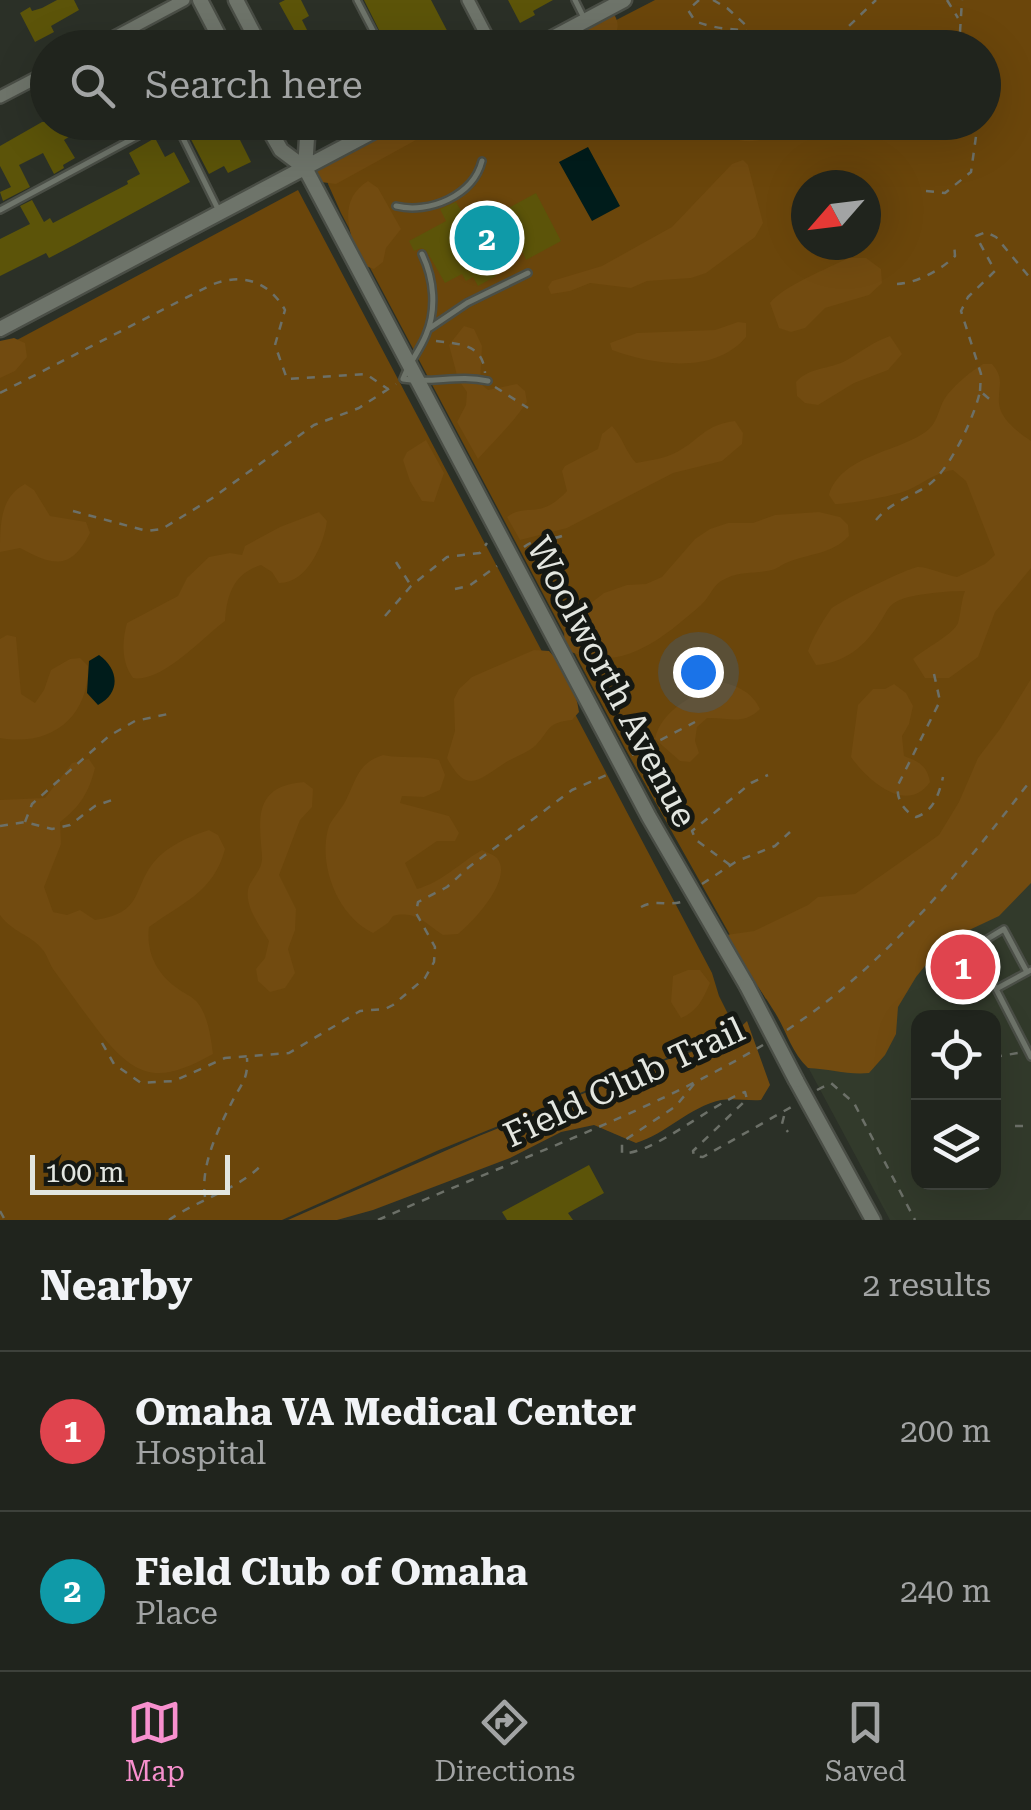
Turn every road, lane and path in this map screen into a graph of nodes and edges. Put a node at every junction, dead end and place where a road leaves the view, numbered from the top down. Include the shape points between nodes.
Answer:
1 (184, 0) edge
2 (200, 0) edge
3 (236, 0) edge
4 (357, 0) edge
5 (468, 0) edge
6 (575, 0) edge
7 (624, 0) edge
8 (699, 0) edge
9 (713, 0) edge
10 (876, 0) edge
11 (948, 0) edge
12 (962, 0) edge
13 (585, 20) junction
14 (959, 20) junction
15 (750, 29) joint
16 (128, 30) edge
17 (216, 30) edge
18 (252, 30) edge
19 (373, 30) edge
20 (484, 30) edge
21 (567, 30) edge
22 (845, 30) edge
23 (959, 30) edge
24 (30, 81) edge
25 (0, 97) edge
26 (130, 140) edge
27 (183, 140) edge
28 (275, 140) edge
29 (308, 140) edge
30 (357, 140) edge
31 (975, 140) edge
32 (482, 161) dead end
33 (305, 168) junction
34 (926, 191) dead end
35 (396, 206) dead end
36 (0, 210) edge
37 (220, 213) junction
38 (954, 242) dead end
39 (422, 254) dead end
40 (528, 274) dead end
41 (1031, 279) edge
42 (897, 284) dead end
43 (0, 329) edge
44 (428, 329) junction
45 (425, 338) junction
46 (410, 362) junction
47 (404, 379) junction
48 (488, 381) junction
49 (420, 382) junction
50 (388, 389) junction
51 (980, 391) junction
52 (0, 392) edge
53 (994, 404) dead end
54 (528, 408) dead end
55 (73, 510) dead end
56 (876, 520) dead end
57 (489, 541) dead end
58 (396, 562) dead end
59 (411, 586) junction
60 (385, 616) dead end
61 (934, 674) dead end
62 (168, 714) dead end
63 (695, 722) dead end
64 (616, 768) junction
65 (768, 775) dead end
66 (943, 777) dead end
67 (1031, 780) edge
68 (115, 799) dead end
69 (25, 822) junction
70 (0, 826) edge
71 (790, 832) dead end
72 (730, 865) junction
73 (686, 898) junction
74 (641, 907) dead end
75 (974, 947) junction
76 (1029, 971) edge
77 (936, 976) dead end
78 (996, 989) junction
79 (785, 1031) dead end
80 (773, 1039) dead end
81 (102, 1043) dead end
82 (1001, 1055) edge
83 (1030, 1056) edge
84 (247, 1057) junction
85 (695, 1083) junction
86 (812, 1093) dead end
87 (796, 1103) dead end
88 (783, 1112) junction
89 (1015, 1126) dead end
90 (1031, 1126) edge
91 (788, 1132) dead end
92 (264, 1162) dead end
93 (205, 1197) junction
94 (0, 1211) edge
95 (5, 1220) edge
96 (169, 1220) edge
97 (378, 1220) edge
98 (874, 1220) edge
99 (915, 1220) edge

1 - 16 street
2 - 17 street
3 - 18 street
4 - 19 lane
5 - 20 street
6 - 13 lane
7 - 13 street
8 - 15 path via 688,10 694,21
9 - 15 path
10 - 22 path
11 - 14 path
12 - 14 path
13 - 21 street
14 - 23 path
24 - 25 street
26 - 36 lane
27 - 37 lane
28 - 33 street, Woolworth Avenue
29 - 33 street, Woolworth Avenue
30 - 33 street
31 - 34 path via 971,172 945,192
32 - 35 lane via 472,183 432,206
33 - 37 street
33 - 46 street, Woolworth Avenue
37 - 43 street
38 - 42 path via 948,264
39 - 44 lane via 432,292
40 - 44 lane
41 - 51 path via 992,234 976,236 995,271 961,311 979,365
44 - 45 lane
45 - 46 lane
45 - 48 path via 472,348
46 - 47 lane
46 - 49 street, Woolworth Avenue
47 - 49 lane
47 - 50 path
48 - 49 lane
48 - 54 path
49 - 64 street, Woolworth Avenue
50 - 52 path via 366,374 287,379 275,345 286,310 271,290 235,278
50 - 55 path via 314,425 162,529 146,531
51 - 53 path
51 - 56 path via 941,473
57 - 59 path via 480,553 447,557
58 - 59 path
59 - 60 path
61 - 66 path via 940,701 898,785 903,807 925,814
62 - 69 path via 109,736 32,804
63 - 64 path
64 - 73 street, Woolworth Avenue
64 - 84 path via 572,790 418,902 416,913 436,955 426,978 403,998 385,1009 360,1011 290,1053
65 - 72 path via 692,831
67 - 79 path, Field Club Trail via 905,932
68 - 69 path via 52,830
69 - 70 path
71 - 72 path via 775,846
72 - 73 path
73 - 74 path
73 - 98 street, Woolworth Avenue, bridge via 747,986
75 - 76 lane via 1004,929
75 - 77 lane
75 - 78 lane
76 - 78 lane
78 - 83 lane
80 - 85 path, Field Club Trail
81 - 84 path via 124,1074 141,1083
82 - 83 path
84 - 93 path via 248,1076 208,1160
85 - 88 path via 676,1106 622,1142 622,1153 745,1092 747,1099 694,1156
85 - 97 path, Field Club Trail
86 - 99 path via 832,1083 848,1096
87 - 88 path
88 - 91 path
89 - 90 path
92 - 93 path via 245,1180
93 - 96 path
94 - 95 path

